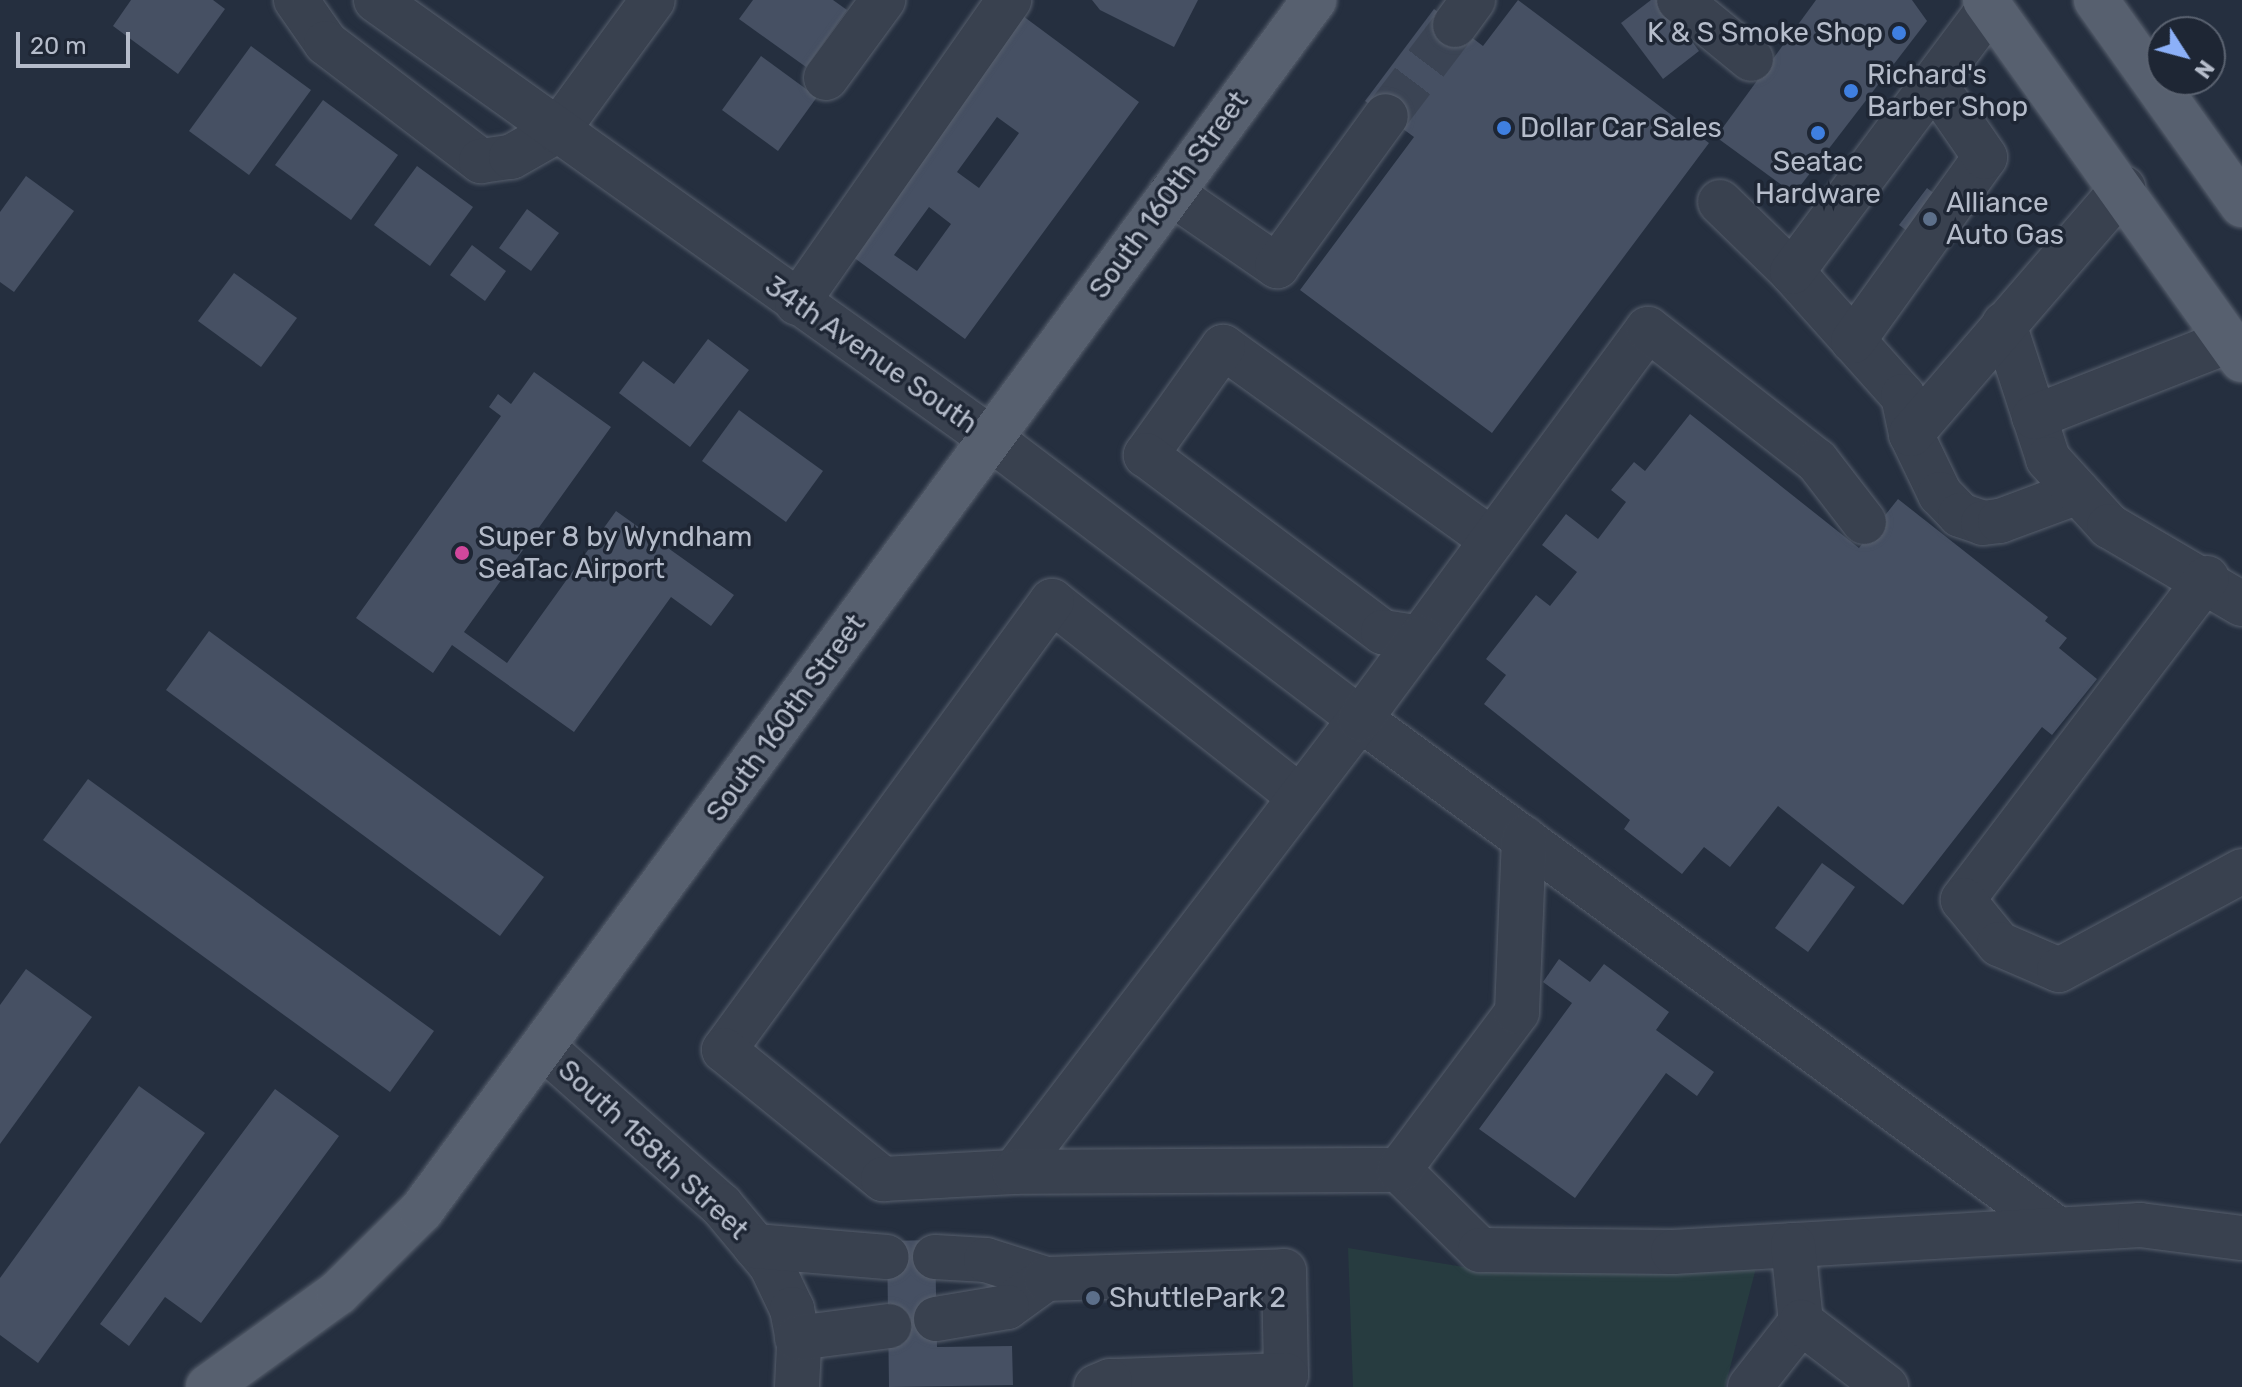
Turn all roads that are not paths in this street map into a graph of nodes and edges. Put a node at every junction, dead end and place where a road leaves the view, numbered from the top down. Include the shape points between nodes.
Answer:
1 (296, 0) edge
2 (376, 0) edge
3 (653, 0) edge
4 (1009, 0) edge
5 (1314, 0) edge
6 (1679, 0) edge
7 (2096, 0) edge
8 (873, 4) edge
9 (1987, 4) edge
10 (1751, 59) dead end
11 (826, 78) dead end
12 (1934, 83) junction
13 (1386, 116) tunnel mouth
14 (557, 131) junction
15 (2123, 188) junction
16 (1171, 193) junction
17 (1720, 202) dead end
18 (2242, 205) edge
19 (1792, 272) junction
20 (797, 303) junction
21 (2004, 324) junction
22 (1853, 341) junction
23 (2235, 351) edge
24 (2034, 417) junction
25 (1911, 434) junction
26 (990, 438) junction
27 (2078, 492) junction
28 (1864, 522) dead end
29 (1492, 540) junction
30 (2207, 578) junction
31 (2242, 604) edge
32 (1420, 638) junction
33 (1360, 719) junction
34 (1300, 797) junction
35 (1524, 838) junction
36 (2242, 871) edge
37 (544, 1048) junction
38 (1399, 1170) junction
39 (1014, 1172) junction
40 (2056, 1228) junction
41 (2242, 1238) edge
42 (1793, 1245) junction
43 (755, 1246) junction
44 (887, 1257) dead end
45 (935, 1257) dead end
46 (1046, 1279) junction
47 (936, 1319) dead end
48 (1801, 1322) junction
49 (889, 1326) dead end
50 (797, 1338) junction
51 (208, 1387) edge
52 (797, 1387) edge
53 (1096, 1387) edge
54 (1750, 1387) edge
55 (1886, 1387) edge

1 - 14 street via 326,43 481,161 511,157
2 - 14 street, 34th Avenue South
3 - 14 street
4 - 20 street
5 - 16 main road, South 160th Street
6 - 10 street
7 - 18 main road
8 - 11 street
9 - 12 street
9 - 15 main road
12 - 19 street
12 - 22 street via 1985,157
13 - 16 street via 1277,266
14 - 20 street, 34th Avenue South
15 - 21 street
15 - 23 main road
16 - 26 main road, South 160th Street
17 - 19 street
19 - 22 street
20 - 26 street, 34th Avenue South
21 - 24 street
21 - 25 street
22 - 25 street via 1903,396
23 - 24 street
24 - 27 street via 2048,459
25 - 27 street via 1940,494 1972,519 2000,521
26 - 33 street, 34th Avenue South
26 - 37 main road, South 160th Street
27 - 30 street via 2109,526
28 - 29 street via 1817,461 1648,329
29 - 32 street
29 - 32 street via 1223,347 1146,455 1383,632
30 - 31 street
30 - 36 street via 1963,900 1999,944 2059,970
32 - 33 street
33 - 34 street
33 - 35 street, 34th Avenue South
34 - 39 street
34 - 39 street via 1052,601 724,1050 883,1179
35 - 38 street via 1517,1012
35 - 40 street, 34th Avenue South
37 - 43 street, South 158th Street via 721,1205
37 - 51 main road, South 160th Street via 421,1211 338,1293
38 - 39 street
38 - 42 street via 1480,1250 1673,1252
40 - 41 street via 2170,1226
40 - 42 street
42 - 48 street
43 - 44 street
43 - 50 street, South 158th Street via 771,1265 792,1309
45 - 46 street via 986,1260
46 - 47 street via 1007,1307
46 - 53 street via 1284,1271 1286,1375 1110,1381
48 - 54 street
48 - 55 street
49 - 50 street
50 - 52 street, South 158th Street

